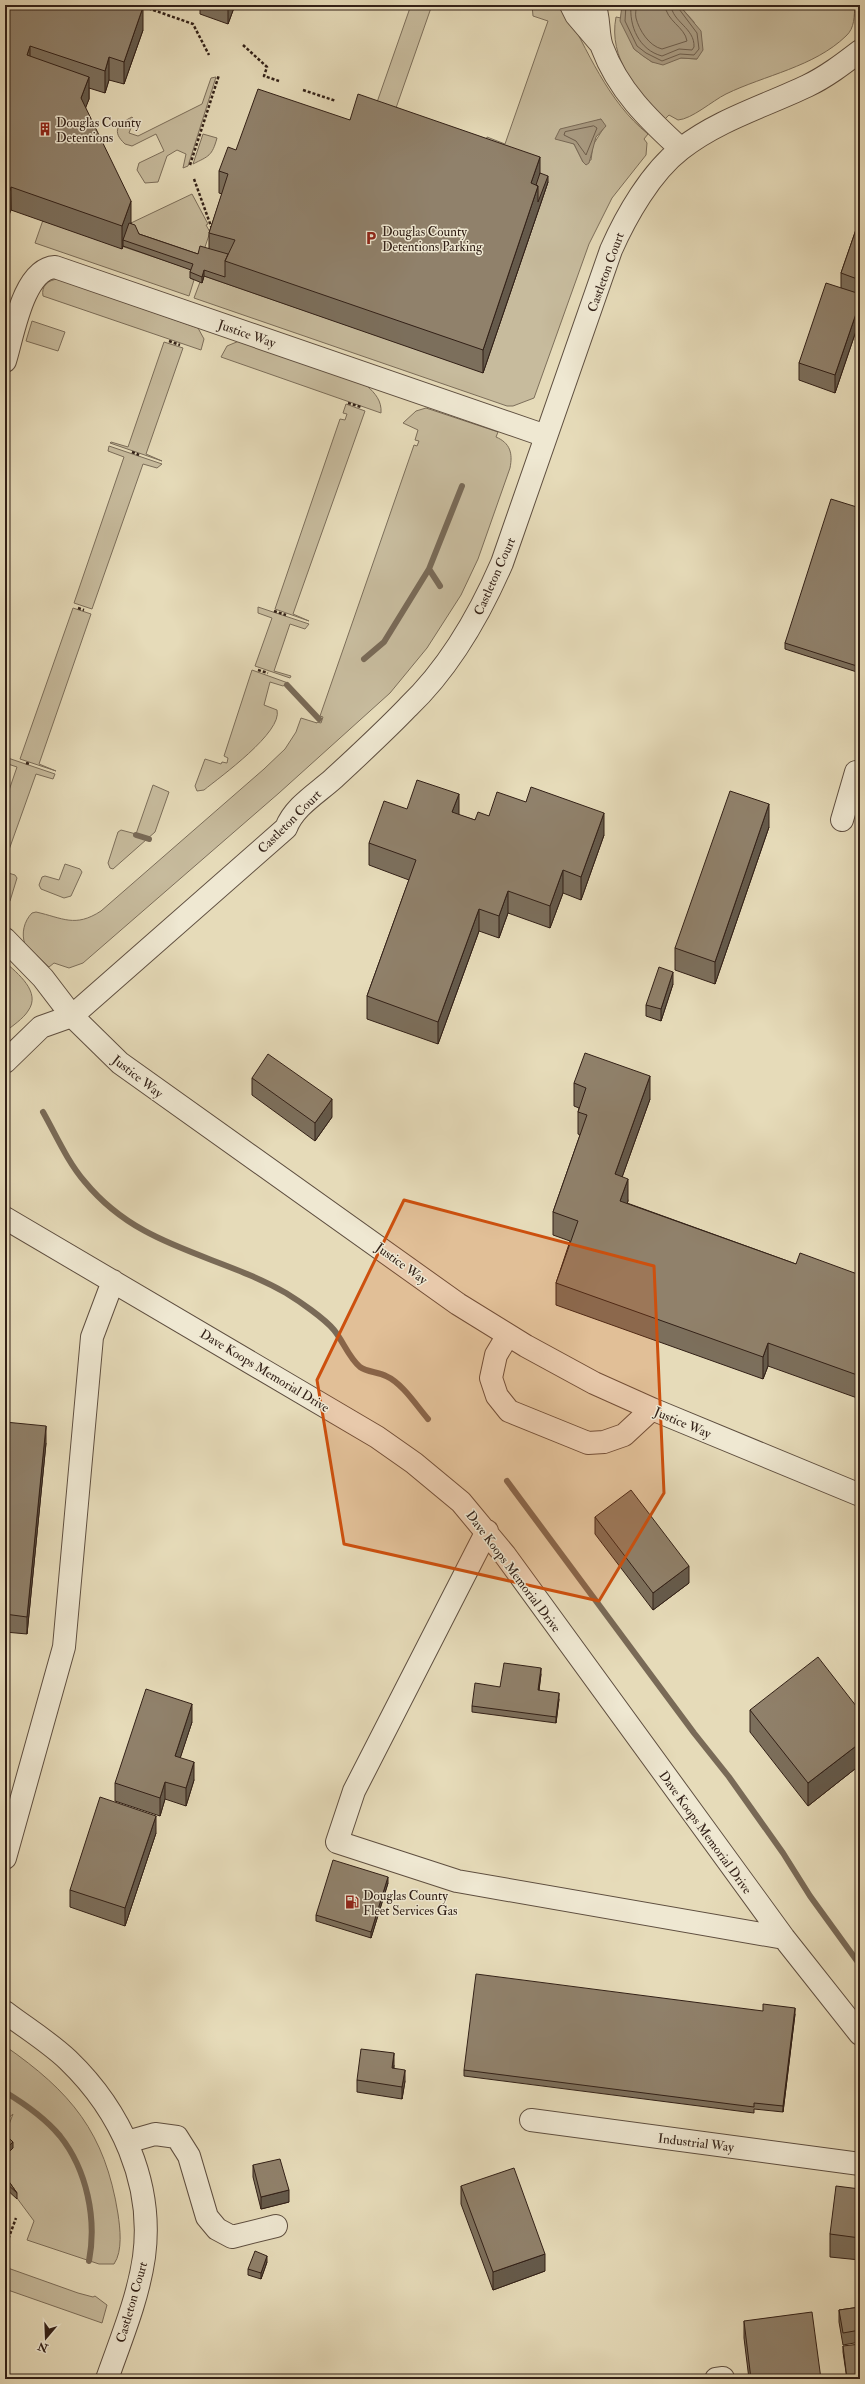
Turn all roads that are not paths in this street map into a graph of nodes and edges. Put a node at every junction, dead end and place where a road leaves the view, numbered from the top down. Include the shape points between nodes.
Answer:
1 (571, 5) edge
2 (594, 5) edge
3 (599, 42) junction
4 (860, 51) edge
5 (681, 149) junction
6 (5, 362) edge
7 (546, 436) junction
8 (856, 772) dead end
9 (842, 820) dead end
10 (5, 939) edge
11 (72, 1016) junction
12 (5, 1062) edge
13 (5, 1218) edge
14 (113, 1281) junction
15 (508, 1335) junction
16 (652, 1409) junction
17 (860, 1495) edge
18 (486, 1531) junction
19 (5, 1858) edge
20 (784, 1938) junction
21 (5, 2012) edge
22 (860, 2034) edge
23 (531, 2120) dead end
24 (127, 2142) junction
25 (860, 2164) edge
26 (276, 2226) dead end
27 (107, 2379) edge

1 - 3 street via 576,15
2 - 3 street
3 - 5 street via 627,95 639,110
4 - 5 street, Castleton Court via 809,85 708,132
5 - 7 street, Castleton Court via 643,192 625,219 611,250
6 - 7 street, Justice Way via 27,288 39,272 55,267
7 - 11 street, Castleton Court via 491,588 464,637 423,692 291,816 286,828
8 - 9 street
10 - 11 street, Justice Way via 43,978
11 - 12 street, Castleton Court via 41,1027
11 - 15 street, Justice Way via 107,1052 153,1089 269,1167 458,1304
13 - 14 street, Dave Koops Memorial Drive
14 - 18 street, Dave Koops Memorial Drive via 377,1437 438,1482 461,1502
14 - 19 street via 92,1337 64,1647
15 - 16 street, Justice Way via 594,1383
15 - 16 street via 496,1355 490,1378 497,1396 509,1410 588,1443 604,1442 624,1435
16 - 17 street, Justice Way
18 - 20 street, Dave Koops Memorial Drive
18 - 20 street via 354,1791 337,1842 457,1881
20 - 22 street, Dave Koops Memorial Drive
21 - 24 street, Castleton Court via 49,2044 80,2072 105,2104
23 - 25 street, Industrial Way
24 - 26 street via 155,2134 177,2137 189,2156 207,2217 217,2229 232,2237
24 - 27 street, Castleton Court via 144,2200 146,2241 135,2298

